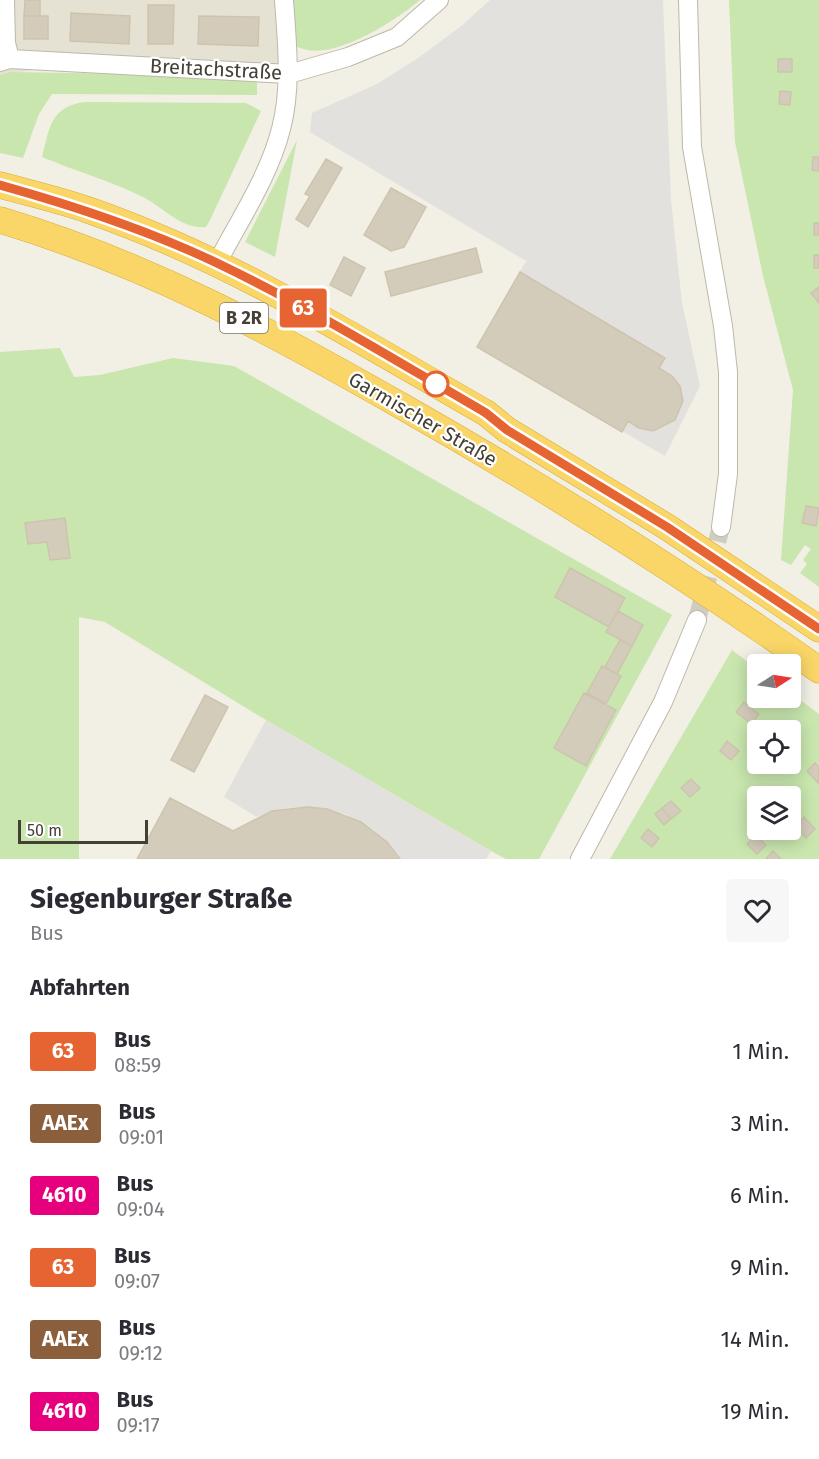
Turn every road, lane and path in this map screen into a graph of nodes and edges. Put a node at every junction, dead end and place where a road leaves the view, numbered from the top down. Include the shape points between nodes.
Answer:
1 (5, 0) edge
2 (284, 0) edge
3 (439, 0) edge
4 (688, 0) edge
5 (5, 61) edge
6 (289, 74) junction
7 (0, 185) edge
8 (0, 220) edge
9 (0, 235) edge
10 (58, 237) junction
11 (217, 263) junction
12 (721, 527) tunnel mouth
13 (697, 620) tunnel mouth
14 (819, 629) edge
15 (819, 670) edge
16 (580, 859) edge

1 - 5 street
2 - 6 street
3 - 6 street, Breitachstraße via 397,37 348,57
4 - 12 street via 692,147 728,372 729,450
5 - 6 street, Breitachstraße
6 - 11 street via 274,150
7 - 11 highway, Garmischer Straße / B 2R via 87,209
8 - 10 highway, Garmischer Straße / B 2R
9 - 10 highway via 40,242
10 - 15 highway, Garmischer Straße / B 2R via 184,289 332,366 668,565
11 - 14 highway, Garmischer Straße / B 2R via 486,413
13 - 16 street via 663,702

